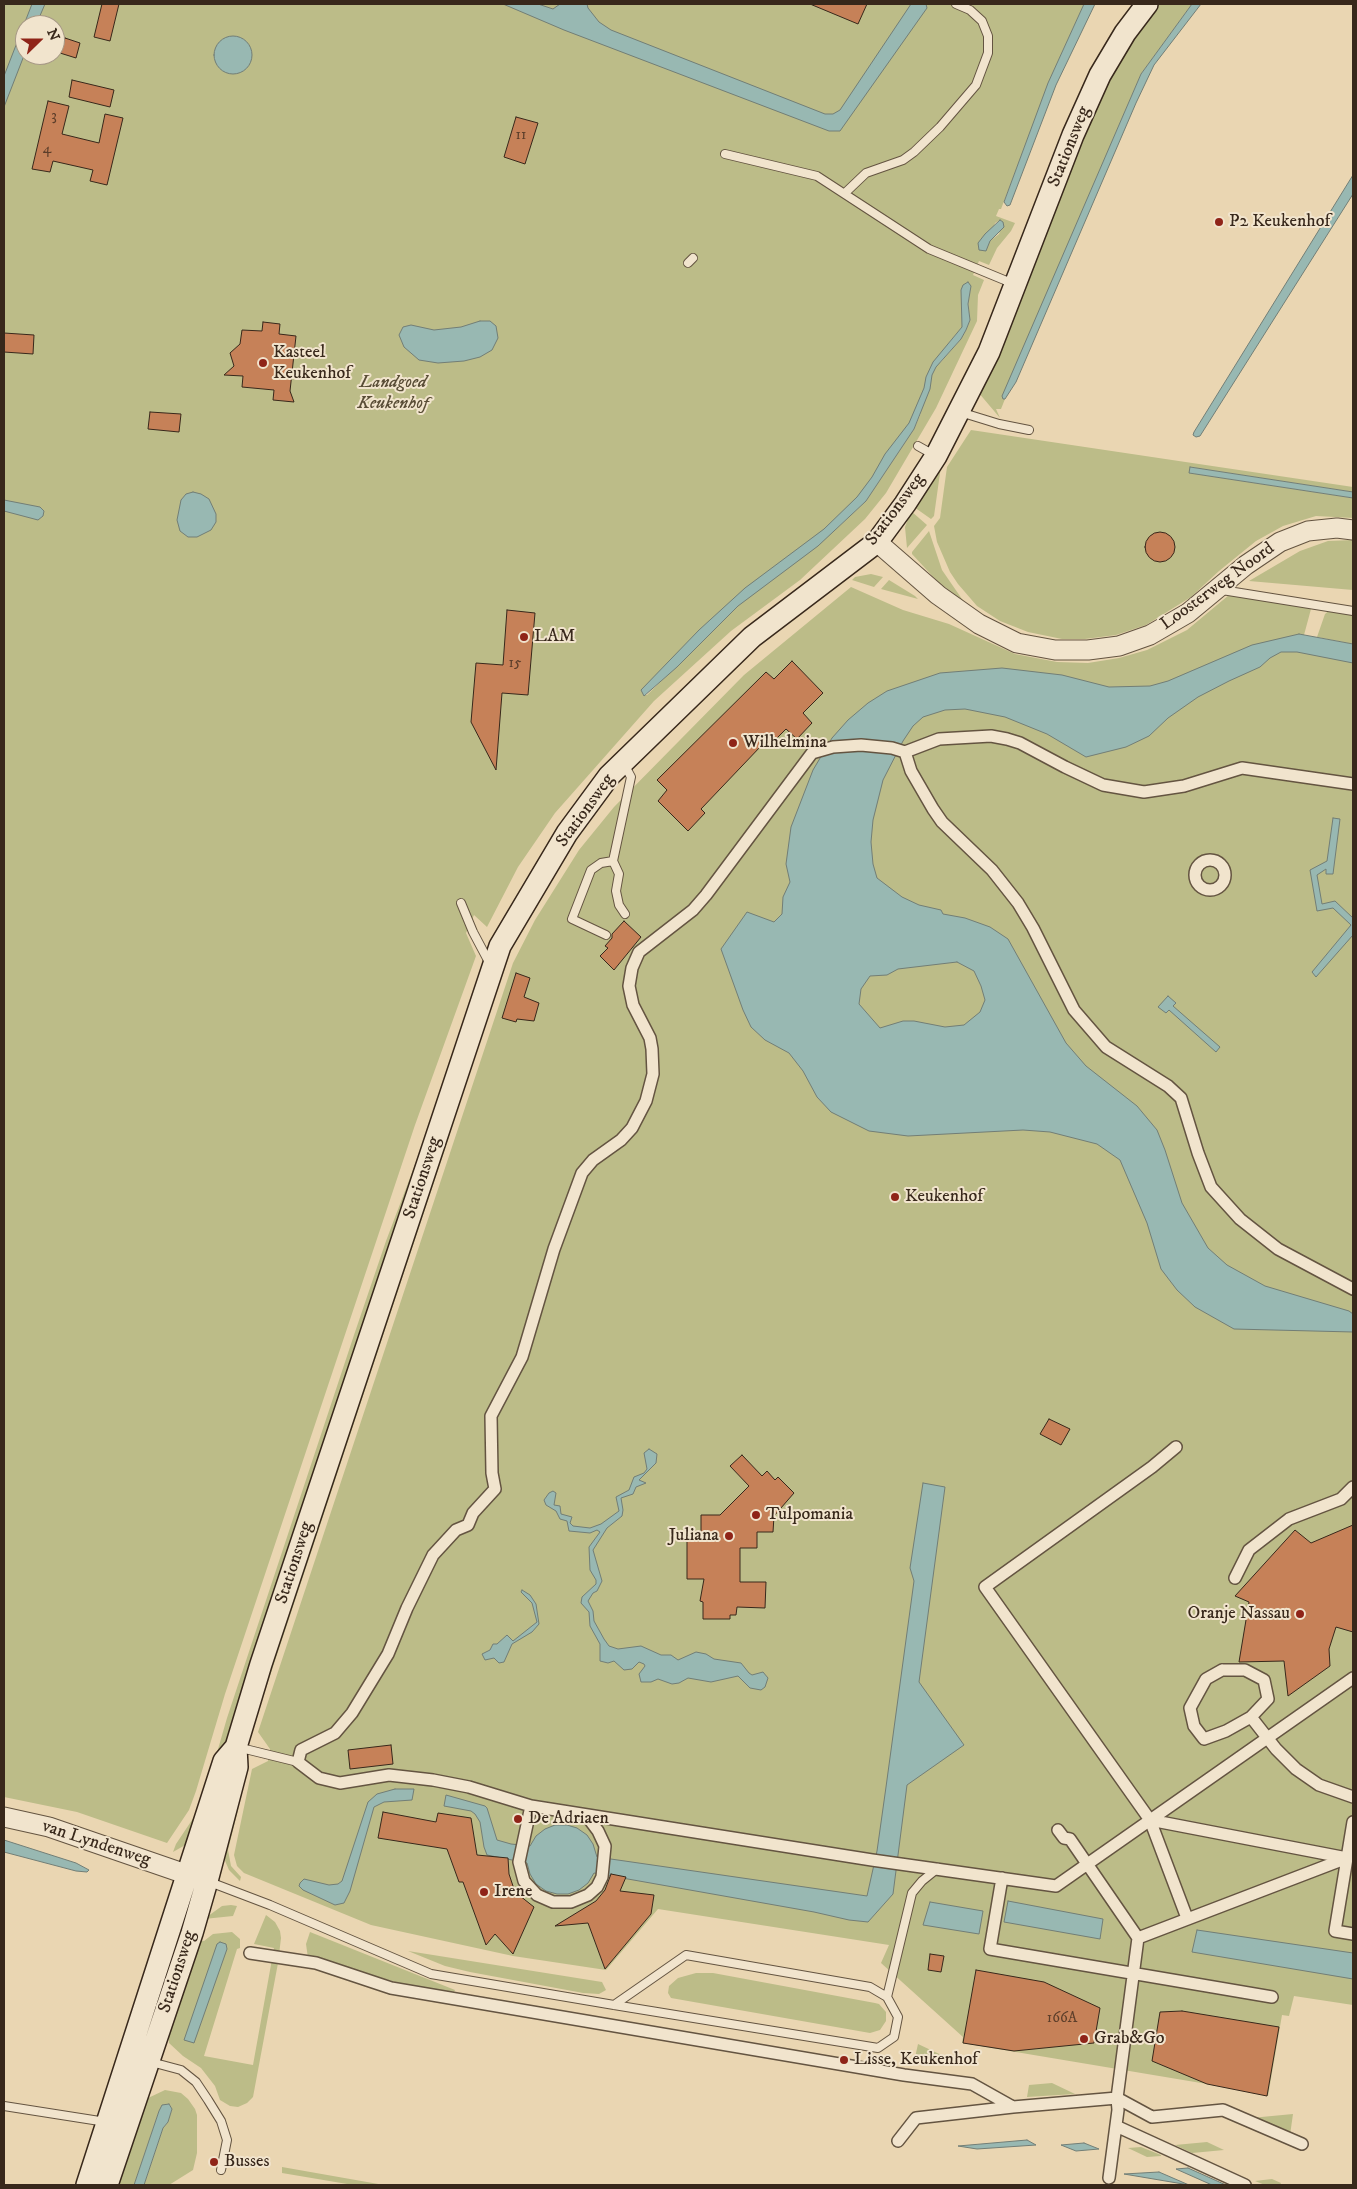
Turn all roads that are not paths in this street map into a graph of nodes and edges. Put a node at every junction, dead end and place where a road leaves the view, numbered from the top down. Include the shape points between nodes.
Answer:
1 (956, 4) edge
2 (1147, 4) edge
3 (725, 154) dead end
4 (845, 193) junction
5 (1016, 285) junction
6 (959, 412) junction
7 (1029, 430) dead end
8 (1353, 530) edge
9 (877, 542) junction
10 (1218, 589) junction
11 (1353, 611) edge
12 (903, 752) junction
13 (623, 762) junction
14 (1353, 784) edge
15 (612, 861) junction
16 (461, 903) dead end
17 (625, 914) dead end
18 (606, 935) dead end
19 (492, 967) junction
20 (1353, 1289) edge
21 (1176, 1448) dead end
22 (1351, 1495) edge
23 (1235, 1578) dead end
24 (1353, 1678) edge
25 (1251, 1717) junction
26 (1268, 1738) junction
27 (236, 1747) junction
28 (298, 1762) junction
29 (1353, 1797) edge
30 (532, 1806) junction
31 (586, 1815) junction
32 (4, 1818) edge
33 (1150, 1820) junction
34 (1353, 1822) edge
35 (1058, 1830) dead end
36 (1350, 1858) edge
37 (1088, 1863) junction
38 (938, 1868) junction
39 (198, 1878) junction
40 (1002, 1878) junction
41 (1187, 1918) junction
42 (1353, 1934) edge
43 (1138, 1938) junction
44 (250, 1953) dead end
45 (1133, 1973) junction
46 (887, 1997) junction
47 (1272, 1997) dead end
48 (614, 2005) junction
49 (138, 2058) junction
50 (1117, 2098) junction
51 (4, 2106) edge
52 (1013, 2106) junction
53 (116, 2125) junction
54 (1116, 2126) junction
55 (898, 2141) dead end
56 (1302, 2144) dead end
57 (222, 2170) dead end
58 (1109, 2178) dead end
59 (86, 2185) edge
60 (107, 2185) edge
61 (1245, 2185) edge

1 - 4 lane via 970,10 982,21 988,36 988,53 976,85 914,152 902,160 866,173
2 - 5 main road, Stationsweg via 1100,75 1072,135
3 - 4 lane via 816,176
4 - 5 lane via 929,249
5 - 6 main road, Stationsweg via 990,352
6 - 7 lane
6 - 9 main road, Stationsweg via 927,451 906,504
8 - 10 street, Loosterweg Noord via 1308,531 1280,542
9 - 10 street, Loosterweg Noord via 938,595 979,624 1017,643 1055,650 1119,646 1150,635 1188,613
9 - 13 main road, Stationsweg via 752,637
10 - 11 lane
12 - 14 street via 939,738 1007,738 1103,785 1144,792 1184,786 1242,768
12 - 20 street via 918,787 937,816 992,870 1018,903 1074,1010 1106,1047 1168,1086 1181,1098 1211,1187 1240,1219 1278,1249
12 - 28 street via 861,745 812,753 693,910 639,952 629,986 633,1006 650,1038 652,1049 653,1074 646,1102 632,1128 582,1173 554,1249 522,1358 491,1416 495,1490 473,1513 468,1525 456,1530 433,1555 406,1608 388,1654 352,1713 335,1733 302,1750
13 - 15 lane via 631,777
13 - 19 main road, Stationsweg via 567,833 500,946
15 - 17 lane via 619,874 616,891
15 - 18 lane via 591,870 572,920
16 - 19 lane
19 - 27 main road, Stationsweg
21 - 33 street via 985,1587
22 - 23 street via 1289,1519 1249,1550
24 - 26 street
25 - 25 street via 1268,1699 1264,1680 1245,1670 1222,1670 1206,1679 1190,1708 1194,1726 1204,1739
25 - 26 street
26 - 29 street via 1307,1778
26 - 33 street
27 - 28 lane
27 - 39 main road, Stationsweg via 237,1766
28 - 30 street via 319,1778 340,1783 389,1775 424,1779 469,1787
30 - 31 street
30 - 31 street via 519,1862 524,1881 536,1895 553,1902 571,1902 588,1895 597,1888 602,1877 606,1854 603,1838
31 - 38 street
32 - 39 street, van Lyndenweg via 49,1827
33 - 36 street
33 - 37 street
33 - 41 street
34 - 36 street
35 - 37 street via 1064,1838 1070,1839
36 - 41 street
36 - 42 street via 1335,1931
37 - 40 street via 1056,1886
37 - 43 street
38 - 40 street
38 - 46 lane via 912,1893
39 - 48 lane via 263,1902 431,1974
39 - 49 main road, Stationsweg
40 - 45 street via 990,1949
41 - 43 street
43 - 45 street
44 - 52 street via 316,1964 391,1988 972,2084
45 - 47 street
45 - 50 street
46 - 48 lane via 870,1987 686,1955
46 - 48 lane via 898,2017 894,2037 878,2048
49 - 53 main road, Stationsweg
49 - 57 lane via 181,2070 196,2082 221,2121 227,2140
50 - 52 street
50 - 54 street
50 - 56 street via 1152,2117 1223,2110
51 - 53 lane
52 - 55 street via 916,2118
53 - 59 main road, Stationsweg
53 - 60 main road, Stationsweg
54 - 58 street
54 - 61 street

